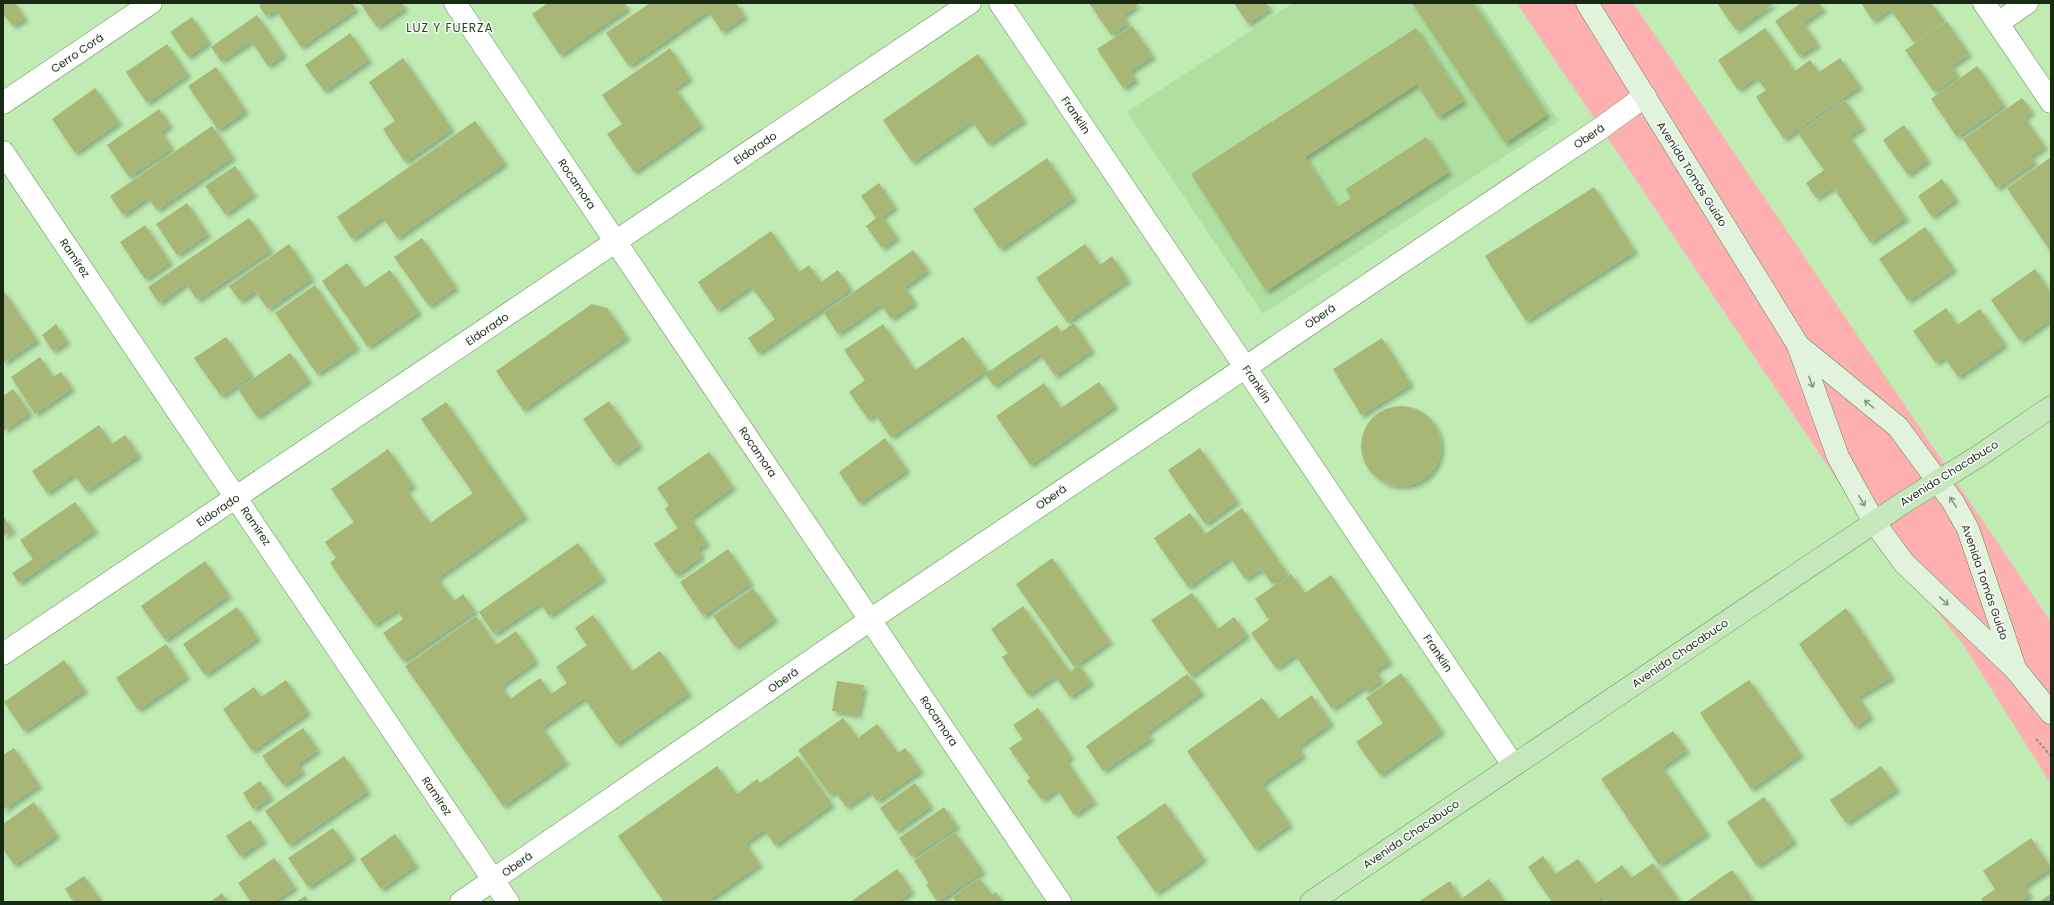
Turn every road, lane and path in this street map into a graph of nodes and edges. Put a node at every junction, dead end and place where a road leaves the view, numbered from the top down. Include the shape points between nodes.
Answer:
1 (150, 3) edge
2 (455, 3) edge
3 (970, 3) edge
4 (1000, 3) edge
5 (1587, 3) edge
6 (1984, 3) edge
7 (2027, 3) edge
8 (1998, 23) junction
9 (1645, 96) junction
10 (2051, 102) edge
11 (3, 103) edge
12 (3, 152) edge
13 (616, 241) junction
14 (1798, 345) junction
15 (1246, 366) junction
16 (2051, 407) edge
17 (1938, 482) junction
18 (237, 497) junction
19 (1874, 522) junction
20 (870, 620) junction
21 (3, 654) edge
22 (2015, 670) junction
23 (2051, 713) edge
24 (1513, 765) junction
25 (493, 880) junction
26 (461, 902) edge
27 (508, 902) edge
28 (1060, 902) edge
29 (1310, 902) edge

1 - 11 street, Cerro Corá
2 - 13 street, Rocamora
3 - 13 street, Eldorado
4 - 15 street, Franklin
5 - 9 main road, Avenida Tomás Guido
6 - 8 street
7 - 8 street
8 - 10 street
9 - 14 main road, Avenida Tomás Guido
9 - 15 street, Oberá
12 - 18 street, Ramírez
13 - 18 street, Eldorado
13 - 20 street, Rocamora
17 -> 14 main road, Avenida Tomás Guido via 1898,427
14 -> 19 main road, Avenida Tomás Guido via 1838,457
15 - 20 street, Oberá
15 - 24 street, Franklin
16 - 17 main road, Avenida Chacabuco
17 - 19 main road, Avenida Chacabuco
22 -> 17 main road, Avenida Tomás Guido via 1968,529
18 - 21 street, Eldorado
18 - 25 street, Ramírez
19 -> 22 main road, Avenida Tomás Guido via 1904,563
19 - 24 main road, Avenida Chacabuco
20 - 25 street, Oberá
20 - 28 street, Rocamora
22 - 23 main road, Avenida Tomás Guido
24 - 29 main road, Avenida Chacabuco
25 - 26 street, Oberá
25 - 27 street, Ramírez

